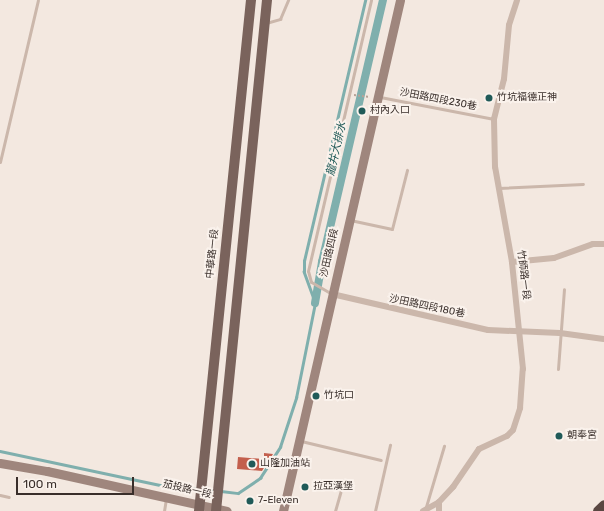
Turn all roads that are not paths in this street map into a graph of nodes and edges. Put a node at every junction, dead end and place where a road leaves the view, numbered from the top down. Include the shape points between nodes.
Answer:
1 (38, 0) edge
2 (251, 0) edge
3 (266, 0) edge
4 (288, 0) edge
5 (371, 0) edge
6 (400, 0) edge
7 (517, 0) edge
8 (264, 23) junction
9 (375, 97) junction
10 (494, 119) junction
11 (0, 162) edge
12 (407, 170) dead end
13 (583, 184) dead end
14 (499, 188) junction
15 (349, 220) junction
16 (604, 244) edge
17 (512, 262) junction
18 (564, 289) dead end
19 (332, 294) junction
20 (520, 331) junction
21 (560, 333) junction
22 (604, 339) edge
23 (558, 369) dead end
24 (299, 441) junction
25 (390, 445) dead end
26 (444, 446) dead end
27 (380, 460) dead end
28 (0, 463) edge
29 (344, 480) dead end
30 (0, 495) edge
31 (9, 497) dead end
32 (167, 497) junction
33 (439, 502) junction
34 (604, 505) edge
35 (199, 509) edge
36 (216, 510) edge
37 (164, 511) edge
38 (227, 511) edge
39 (283, 511) edge
40 (335, 511) edge
41 (375, 511) edge
42 (424, 511) edge
43 (439, 511) edge
44 (598, 511) edge

1 - 11 lane
2 - 35 main road, 中華路一段
3 - 8 main road
4 - 8 lane via 280,19
5 - 19 lane via 308,271 311,282
6 - 9 street, 沙田路四段
7 - 10 street, 竹師路一段 via 509,25 504,79
8 - 36 main road
9 - 10 lane, 沙田路四段230巷
9 - 15 street, 沙田路四段
10 - 14 street, 竹師路一段 via 494,167
12 - 15 lane via 392,229
13 - 14 lane
14 - 17 street, 竹師路一段
15 - 19 street, 沙田路四段
16 - 17 street via 593,244 554,258
17 - 20 street, 竹師路一段
18 - 21 lane
19 - 20 street, 沙田路四段180巷 via 488,330
19 - 24 street, 沙田路四段
20 - 21 street, 沙田路四段180巷
20 - 33 street, 竹師路一段 via 522,397 512,430 507,436 479,449
21 - 22 street, 沙田路四段180巷
21 - 23 lane
24 - 27 lane
24 - 39 street, 沙田路四段
25 - 41 lane
26 - 42 lane
28 - 32 street, 茄投路一段
29 - 40 lane
30 - 31 lane
32 - 35 street, 茄投路一段
32 - 37 lane
33 - 42 street, 竹師路一段
33 - 43 street
34 - 44 highway
35 - 36 street, 茄投路一段
36 - 38 street, 茄投路一段

